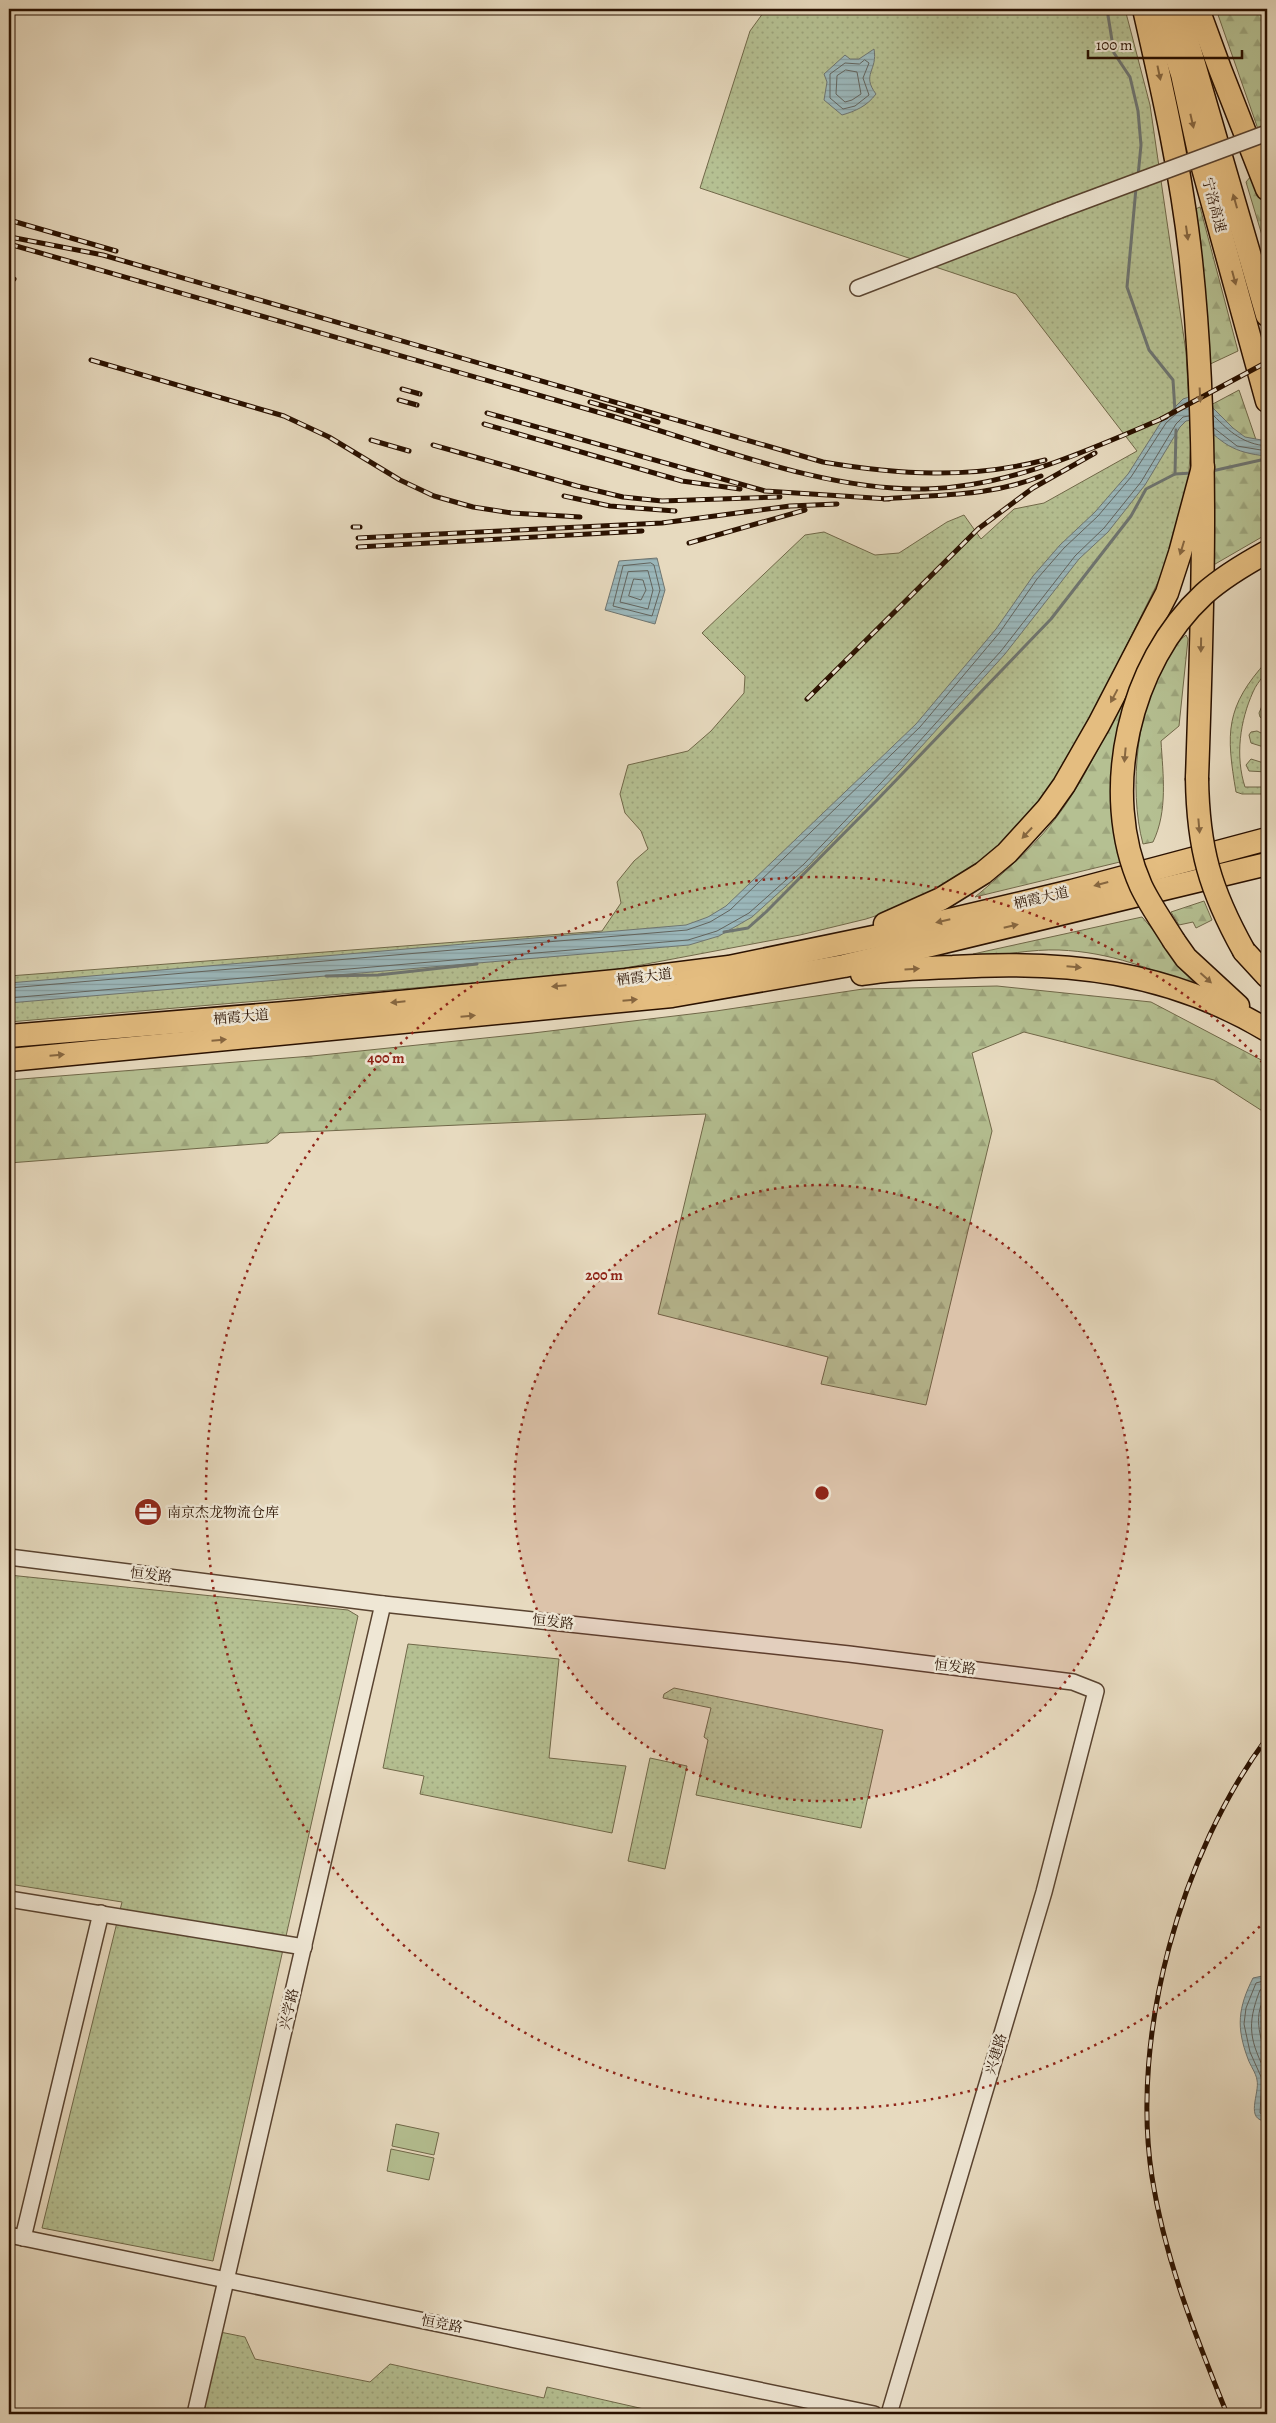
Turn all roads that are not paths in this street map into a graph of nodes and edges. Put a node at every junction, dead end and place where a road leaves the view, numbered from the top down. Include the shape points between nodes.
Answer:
1 (1144, 9) edge
2 (1161, 9) edge
3 (1178, 9) edge
4 (1198, 9) edge
5 (1267, 133) edge
6 (1267, 189) edge
7 (858, 288) dead end
8 (1267, 315) edge
9 (1267, 401) edge
10 (1203, 468) junction
11 (1267, 552) edge
12 (1267, 833) edge
13 (1267, 839) edge
14 (1182, 862) junction
15 (1267, 865) edge
16 (1267, 976) edge
17 (595, 983) junction
18 (672, 996) junction
19 (1267, 1029) edge
20 (9, 1036) edge
21 (9, 1060) edge
22 (9, 1557) edge
23 (384, 1604) junction
24 (1096, 1691) joint
25 (9, 1899) edge
26 (101, 1913) junction
27 (304, 1947) junction
28 (16, 2237) edge
29 (226, 2280) junction
30 (195, 2414) edge
31 (874, 2414) edge
32 (889, 2414) edge

1 -> 10 highway via 1162,87 1190,260
2 -> 9 highway, 宁洛高速 via 1182,74 1200,157
8 -> 3 highway, 宁洛高速
4 - 6 highway
5 - 7 street, bridge
10 -> 16 highway, bridge via 1197,778 1199,831 1205,861 1224,914 1244,951
10 -> 17 highway via 1167,593 1064,785 1029,831 1007,853 942,899 883,925
11 -> 19 highway, bridge via 1221,580 1203,596 1171,635 1149,672 1135,705 1129,724 1124,777 1124,823 1141,885 1186,958
12 - 14 highway
13 - 14 highway, 栖霞大道
14 -> 17 highway, 栖霞大道 via 1072,891 782,957 729,967
18 -> 15 highway, 栖霞大道 via 844,966
17 -> 20 highway, 栖霞大道
18 -> 19 highway via 753,990 927,968 1068,966 1116,972 1157,982 1215,1002
21 -> 18 highway, 栖霞大道
22 - 23 street, 恒发路
23 - 24 street, 恒发路 via 859,1655 1073,1682
23 - 27 street, 兴学路
24 - 32 street, 兴建路 via 1044,1892
25 - 26 street
26 - 27 street
26 - 28 street
27 - 29 street, 兴学路
28 - 29 street, 恒竞路
29 - 30 street, 兴学路
29 - 31 street, 恒竞路

